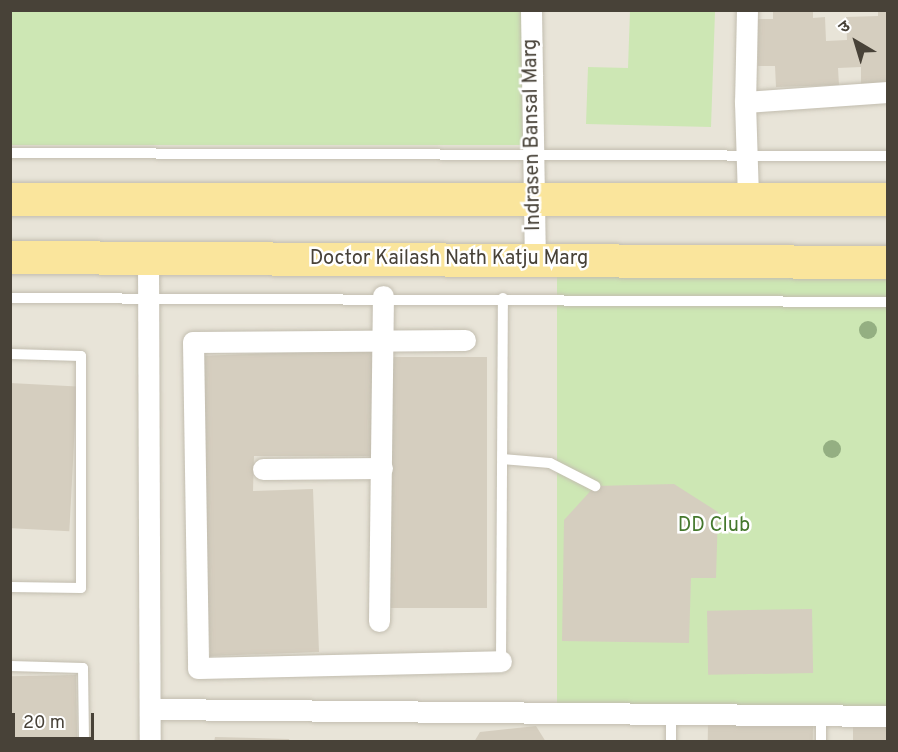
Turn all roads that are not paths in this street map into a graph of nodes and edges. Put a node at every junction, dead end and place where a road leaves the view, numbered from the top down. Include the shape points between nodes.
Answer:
1 (531, 10) edge
2 (747, 10) edge
3 (888, 92) edge
4 (745, 102) junction
5 (10, 153) edge
6 (747, 155) junction
7 (533, 156) junction
8 (888, 156) edge
9 (10, 199) edge
10 (534, 199) junction
11 (888, 199) edge
12 (748, 200) junction
13 (10, 257) edge
14 (148, 257) junction
15 (535, 260) junction
16 (888, 262) edge
17 (383, 296) junction
18 (10, 298) edge
19 (503, 298) junction
20 (148, 299) junction
21 (888, 302) edge
22 (382, 340) junction
23 (465, 340) dead end
24 (10, 354) edge
25 (502, 459) junction
26 (382, 468) junction
27 (263, 469) dead end
28 (595, 486) dead end
29 (10, 587) edge
30 (379, 621) dead end
31 (501, 661) joint
32 (10, 666) edge
33 (151, 709) junction
34 (671, 714) junction
35 (821, 715) junction
36 (888, 716) edge
37 (84, 741) edge
38 (150, 741) edge
39 (671, 741) edge
40 (821, 741) edge

1 - 7 street, Indrasen Bansal Marg
2 - 4 street
3 - 4 street
4 - 6 street
5 - 7 lane
6 - 7 lane
6 - 8 lane
6 - 12 street
7 - 10 street, Indrasen Bansal Marg
9 - 10 main road
10 - 12 main road
10 - 15 street, Indrasen Bansal Marg
11 - 12 main road
13 - 14 main road, Doctor Kailash Nath Katju Marg
14 - 15 main road, Doctor Kailash Nath Katju Marg
14 - 20 street
15 - 16 main road, Doctor Kailash Nath Katju Marg
17 - 19 lane
17 - 20 lane
17 - 22 street
18 - 20 lane
19 - 21 lane
19 - 25 lane
20 - 33 street
22 - 23 street
22 - 26 street
22 - 31 street via 193,342 198,668
24 - 29 lane via 81,356 81,588
25 - 28 lane via 550,464
25 - 31 lane
26 - 27 street
26 - 30 street
32 - 37 lane via 83,668
33 - 34 street
33 - 38 street
34 - 35 street
34 - 39 lane
35 - 36 street
35 - 40 lane

